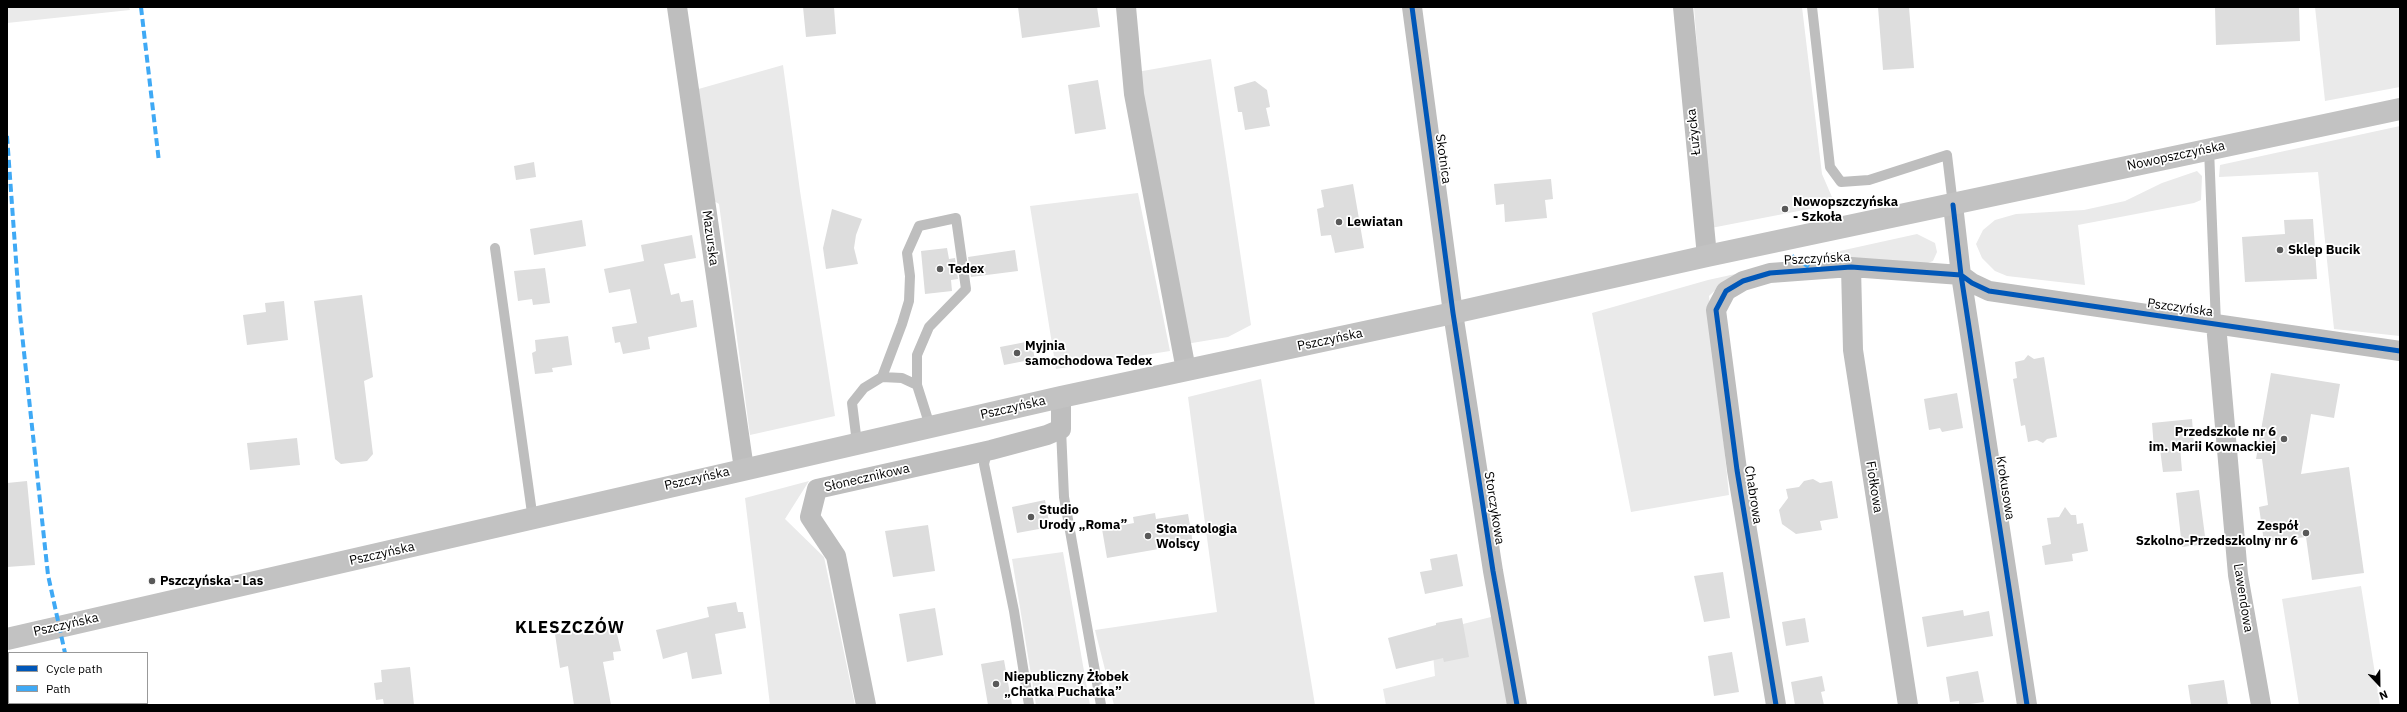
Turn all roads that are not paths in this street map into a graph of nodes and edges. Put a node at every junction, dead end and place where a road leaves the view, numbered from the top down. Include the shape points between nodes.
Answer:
1 (677, 7) edge
2 (1126, 7) edge
3 (1412, 7) edge
4 (1683, 7) edge
5 (1812, 7) edge
6 (2400, 109) edge
7 (2209, 149) junction
8 (1953, 205) junction
9 (495, 248) dead end
10 (1707, 256) junction
11 (1851, 267) junction
12 (1961, 275) junction
13 (1726, 291) joint
14 (1453, 313) junction
15 (2216, 324) junction
16 (2400, 351) edge
17 (1186, 370) junction
18 (882, 377) junction
19 (916, 384) junction
20 (1061, 397) junction
21 (930, 426) junction
22 (1060, 429) junction
23 (857, 443) junction
24 (991, 450) junction
25 (744, 469) junction
26 (533, 520) junction
27 (7, 639) edge
28 (866, 705) edge
29 (1029, 705) edge
30 (1101, 705) edge
31 (1517, 705) edge
32 (1776, 705) edge
33 (1908, 705) edge
34 (2027, 705) edge
35 (2261, 705) edge

1 - 25 street, Mazurska
2 - 17 street via 1134,94
3 - 14 street, Skotnica
4 - 10 street, Łużycka
5 - 8 lane via 1830,167 1841,182 1869,180 1947,155
6 - 7 main road, Nowopszczyńska
7 - 8 main road, Nowopszczyńska
7 - 15 lane
8 - 10 main road, Pszczyńska
8 - 12 street
9 - 26 lane
10 - 14 main road, Pszczyńska
11 - 12 street, Pszczyńska
11 - 13 street, Pszczyńska via 1770,273 1743,281
11 - 33 street, Fiołkowa via 1854,350
12 - 15 street, Pszczyńska via 1989,291
12 - 34 street, Krokusowa
13 - 32 street, Chabrowa via 1716,310 1737,470
14 - 17 main road, Pszczyńska
14 - 31 street, Storczykowa via 1493,571
15 - 16 street, Pszczyńska
15 - 35 street, Lawendowa via 2238,575
17 - 20 main road, Pszczyńska
18 - 19 lane via 902,378
18 - 19 lane via 909,302 910,276 907,253 918,226 956,218 966,288 929,327 917,355
18 - 23 lane via 864,388 852,403
19 - 21 lane
20 - 21 main road, Pszczyńska
20 - 22 street
21 - 23 main road, Pszczyńska
22 - 24 street, Słonecznikowa
22 - 30 lane via 1064,497
23 - 25 main road, Pszczyńska
24 - 28 street, Słonecznikowa via 817,489 810,517 836,556
24 - 29 lane via 984,464 1014,611
25 - 26 main road, Pszczyńska
26 - 27 main road, Pszczyńska

